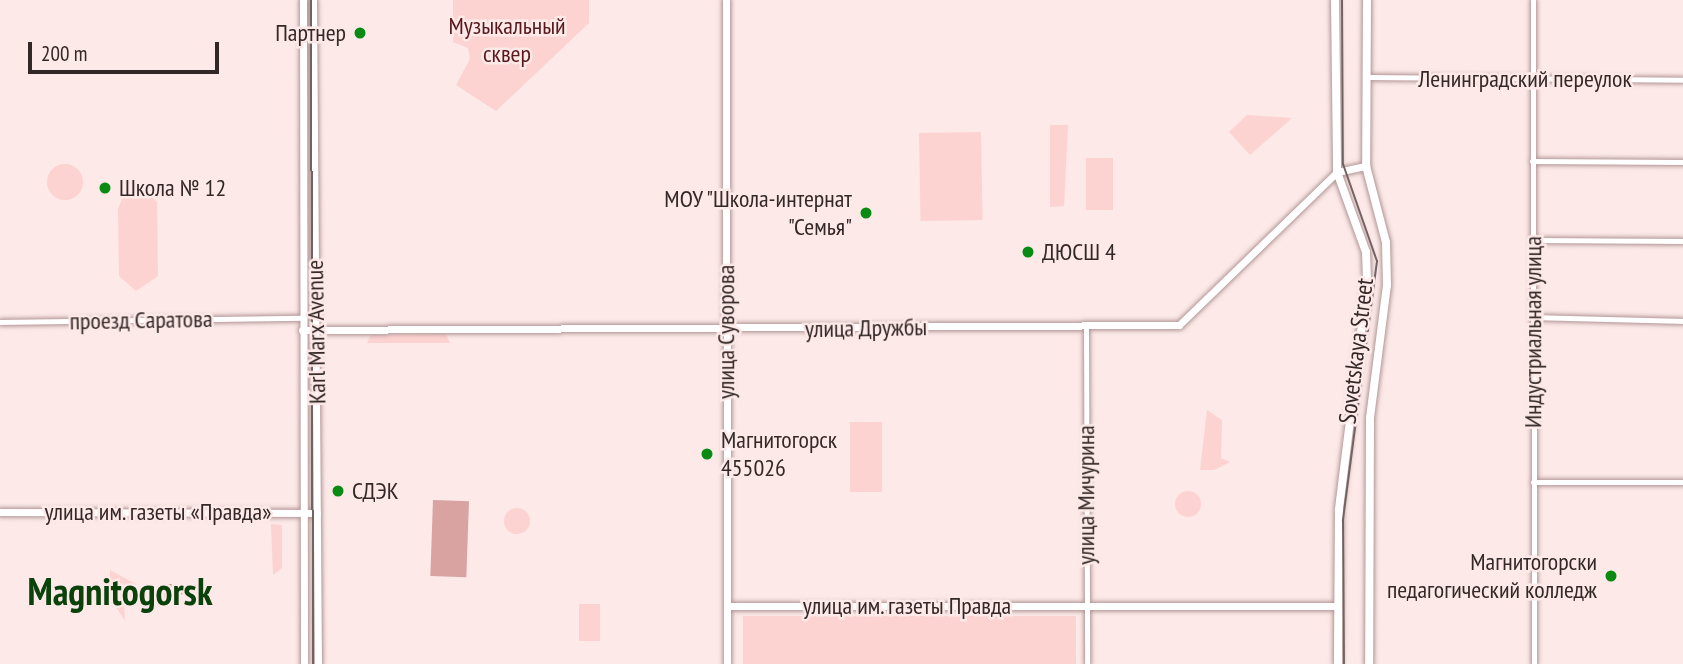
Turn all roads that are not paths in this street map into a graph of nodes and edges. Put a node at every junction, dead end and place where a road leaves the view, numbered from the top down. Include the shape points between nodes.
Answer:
1 (303, 0) edge
2 (313, 0) edge
3 (726, 0) edge
4 (1335, 0) edge
5 (1367, 0) edge
6 (1533, 0) edge
7 (1367, 77) junction
8 (1532, 79) junction
9 (1683, 80) edge
10 (1532, 161) junction
11 (1683, 162) edge
12 (1366, 166) junction
13 (1337, 172) junction
14 (1533, 240) junction
15 (1683, 242) edge
16 (1532, 317) junction
17 (302, 318) junction
18 (316, 318) junction
19 (1683, 321) edge
20 (0, 322) edge
21 (1086, 326) junction
22 (726, 329) junction
23 (302, 330) junction
24 (316, 330) junction
25 (1533, 482) junction
26 (1683, 482) edge
27 (0, 512) edge
28 (302, 513) junction
29 (317, 513) junction
30 (1087, 605) junction
31 (727, 606) junction
32 (1338, 606) junction
33 (304, 664) edge
34 (318, 664) edge
35 (727, 664) edge
36 (1087, 664) edge
37 (1338, 664) edge
38 (1369, 664) edge
39 (1534, 664) edge

1 - 17 street, Karl Marx Avenue
2 - 18 street, Karl Marx Avenue
3 - 22 street, улица Суворова
4 - 13 main road, Sovetskaya Street
5 - 7 main road, Sovetskaya Street
6 - 8 street, Индустриальная улица
7 - 8 street, Ленинградский переулок
7 - 12 main road, Sovetskaya Street
8 - 9 street, Ленинградский переулок
8 - 10 street, Индустриальная улица
10 - 11 street
10 - 14 street, Индустриальная улица
12 - 13 street
12 - 38 main road, Sovetskaya Street via 1386,242 1387,285 1370,418
13 - 21 street, улица Дружбы via 1187,321
13 - 32 main road, Sovetskaya Street via 1366,253 1367,284 1339,510
14 - 15 street
14 - 16 street, Индустриальная улица
16 - 19 street
16 - 25 street, Индустриальная улица
17 - 18 street
17 - 20 street, проезд Саратова
17 - 23 street, Karl Marx Avenue
18 - 24 street, Karl Marx Avenue
21 - 22 street, улица Дружбы
21 - 30 street, улица Мичурина
22 - 24 street, улица Дружбы
22 - 31 street, улица Суворова
23 - 24 street, улица Дружбы
23 - 28 street, Karl Marx Avenue
24 - 29 street, Karl Marx Avenue
25 - 26 street
25 - 39 street, Индустриальная улица
27 - 28 street, улица им. газеты «Правда»
28 - 29 street, улица им. газеты «Правда»
28 - 33 street, Karl Marx Avenue
29 - 34 street, Karl Marx Avenue
30 - 31 street, улица им. газеты Правда
30 - 32 street
30 - 36 street, улица Мичурина
31 - 35 street, улица Суворова
32 - 37 main road, Sovetskaya Street

